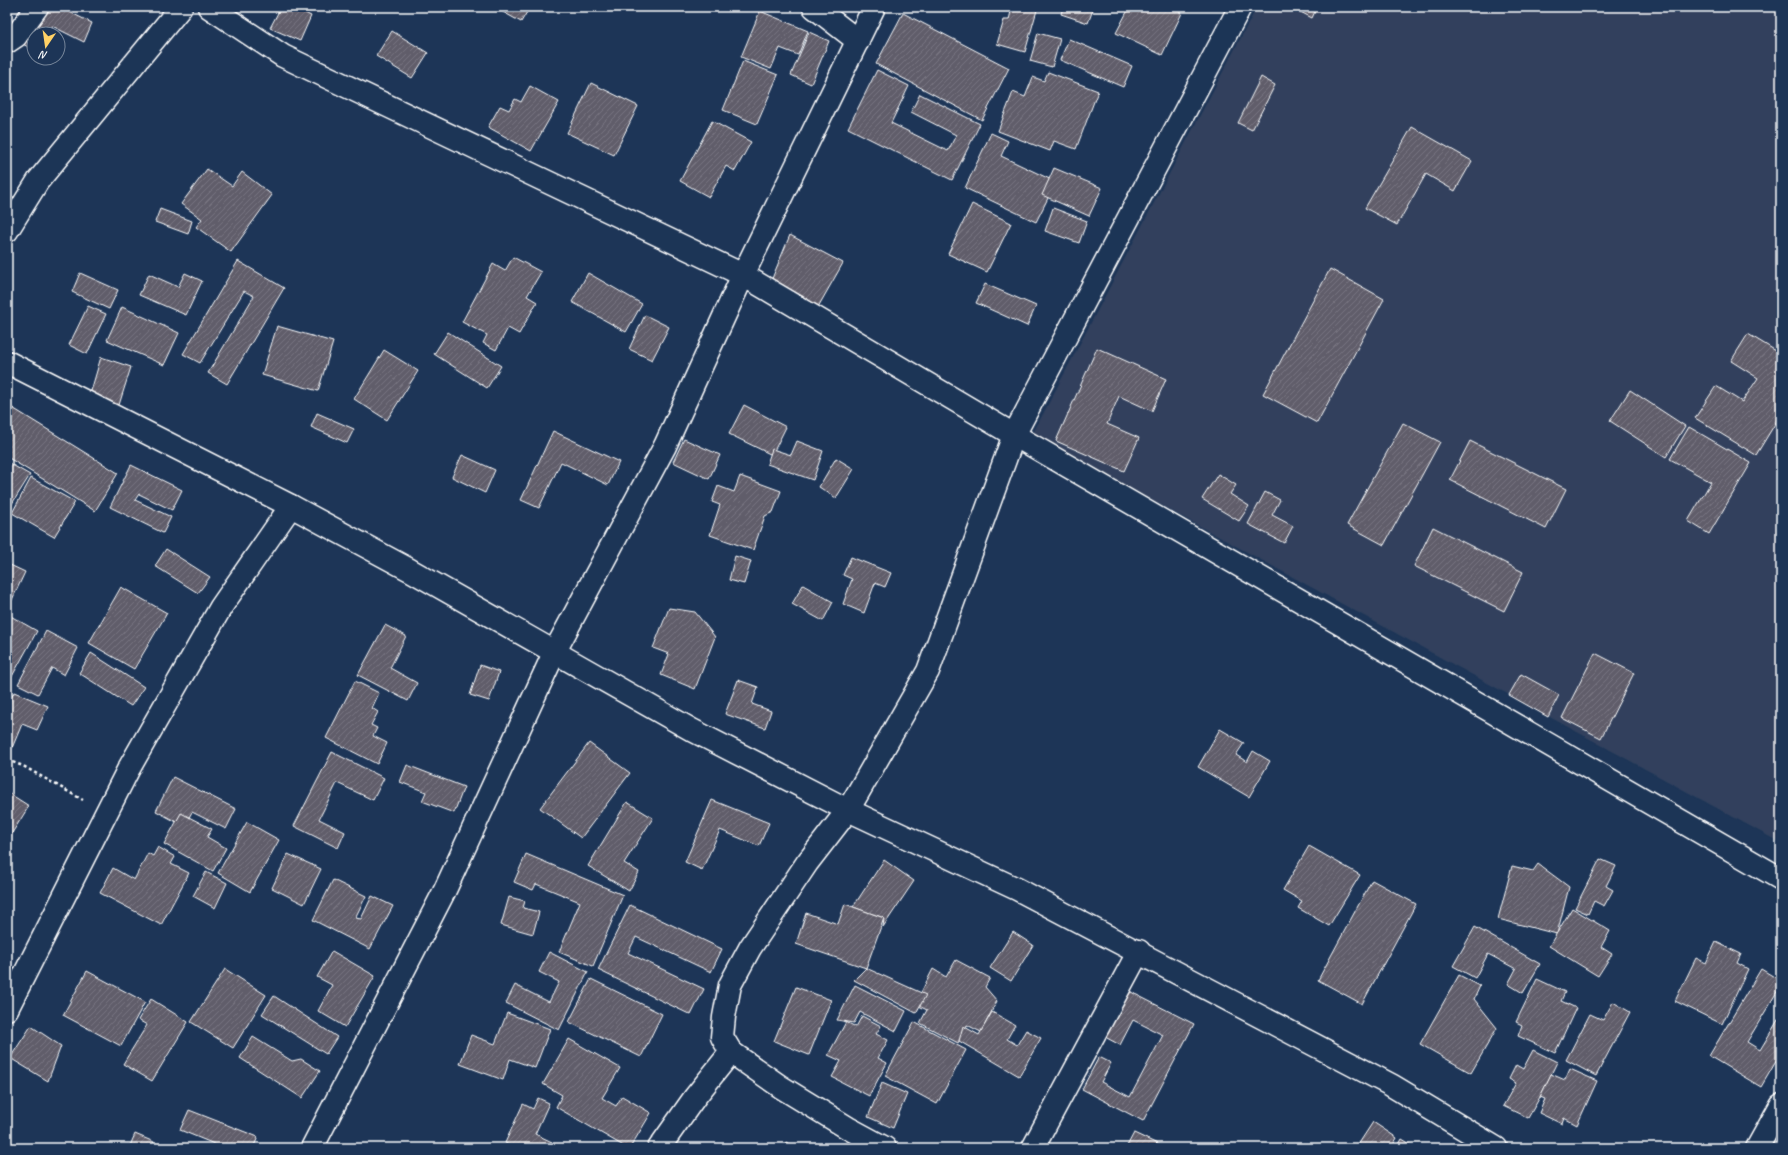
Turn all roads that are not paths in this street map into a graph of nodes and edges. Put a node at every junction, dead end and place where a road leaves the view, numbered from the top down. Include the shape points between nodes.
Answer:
1 (37, 7) edge
2 (181, 7) edge
3 (814, 7) edge
4 (874, 7) edge
5 (1240, 7) edge
6 (215, 8) edge
7 (858, 41) junction
8 (7, 42) edge
9 (7, 231) edge
10 (743, 275) junction
11 (7, 362) edge
12 (1014, 435) junction
13 (292, 506) junction
14 (555, 652) junction
15 (848, 810) junction
16 (1781, 879) edge
17 (1139, 951) junction
18 (7, 1009) edge
19 (731, 1052) junction
20 (1781, 1105) edge
21 (312, 1148) edge
22 (659, 1148) edge
23 (885, 1148) edge
24 (1033, 1148) edge
25 (1496, 1148) edge
26 (1757, 1148) edge

1 - 8 street via 16,36
2 - 9 street via 38,181
3 - 7 street
4 - 7 street
5 - 12 street
6 - 10 street via 283,56
7 - 10 street
10 - 12 street
10 - 14 street via 665,446
11 - 13 street
12 - 15 street via 928,671
12 - 16 street
13 - 14 street
13 - 18 street via 221,607 128,770
14 - 15 street via 692,730
14 - 21 street via 445,890
15 - 17 street via 1017,889
15 - 19 street via 807,863 750,948 730,985 722,1037
17 - 24 street
17 - 25 street via 1391,1085
19 - 22 street
19 - 23 street via 781,1087
20 - 26 street

